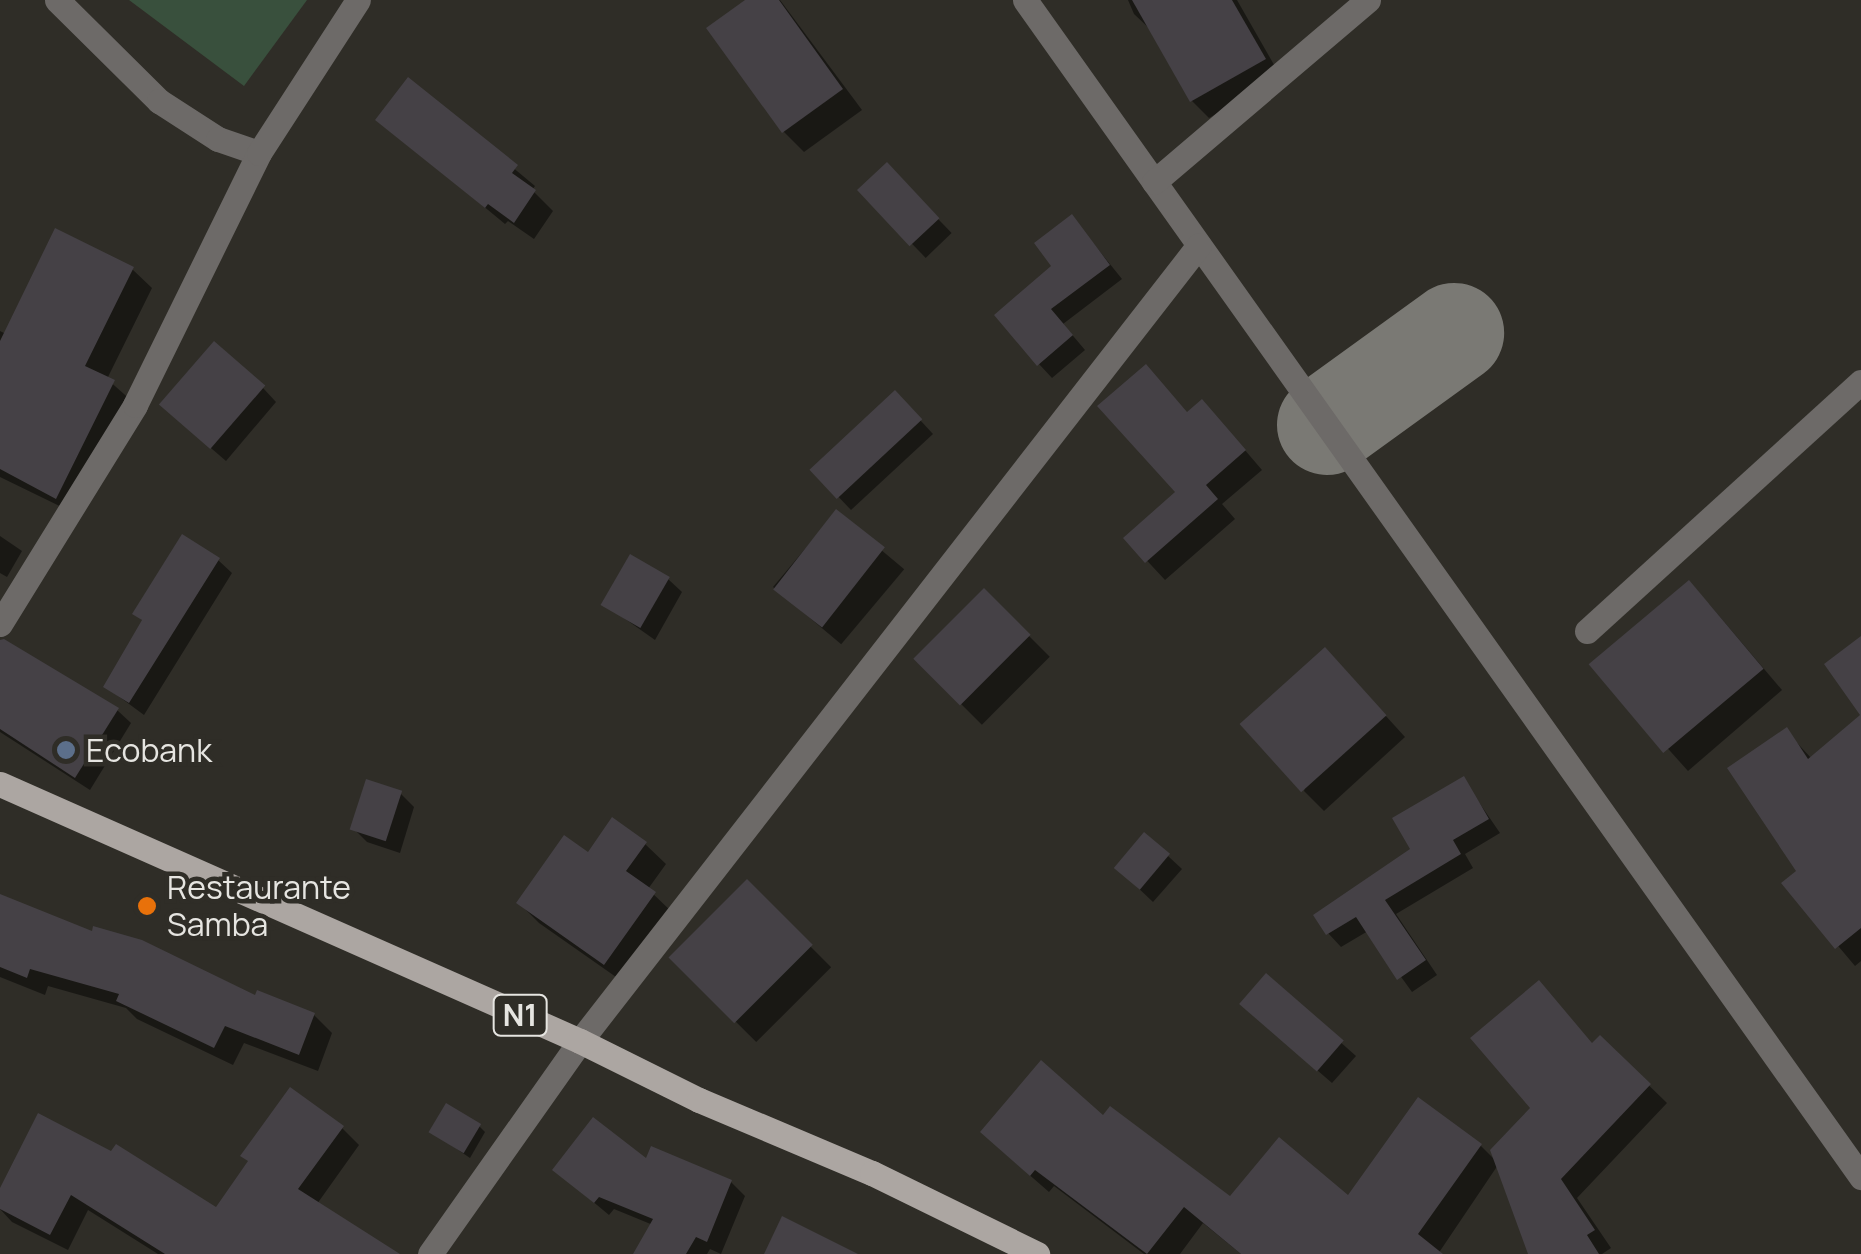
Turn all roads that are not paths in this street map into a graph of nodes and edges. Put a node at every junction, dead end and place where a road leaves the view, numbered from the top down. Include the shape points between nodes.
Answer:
1 (57, 0) edge
2 (358, 0) edge
3 (1025, 0) edge
4 (1368, 0) edge
5 (259, 153) junction
6 (1154, 182) junction
7 (1199, 245) junction
8 (1861, 382) edge
9 (0, 624) edge
10 (1588, 631) dead end
11 (0, 784) edge
12 (580, 1041) junction
13 (1861, 1177) edge
14 (430, 1254) edge
15 (1037, 1254) edge

1 - 5 street via 158,101 218,139
2 - 5 street
3 - 6 street
4 - 6 street
5 - 9 street via 135,406
6 - 7 street
7 - 12 street
7 - 13 street
8 - 10 street
11 - 12 main road, N1
12 - 14 street
12 - 15 main road, N1

